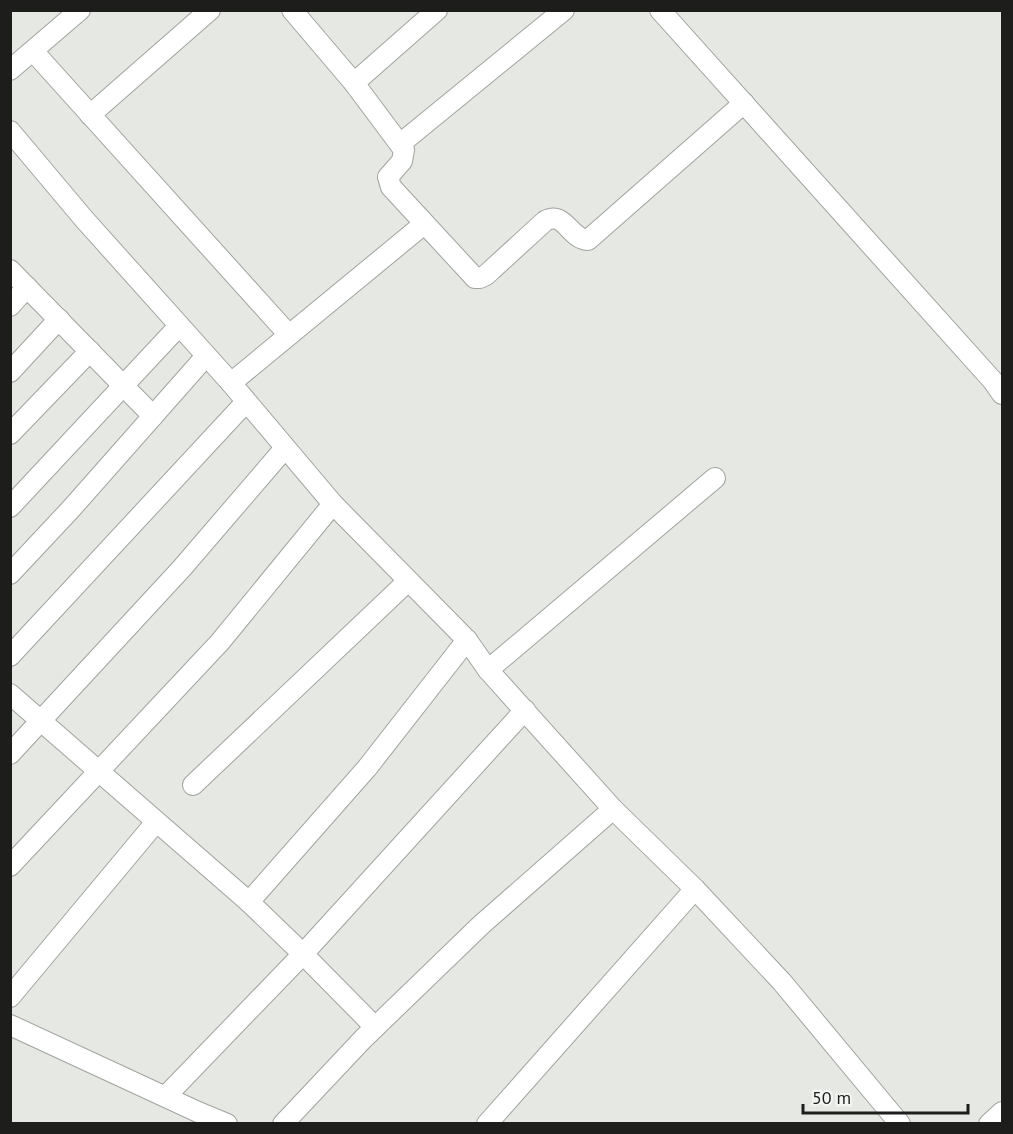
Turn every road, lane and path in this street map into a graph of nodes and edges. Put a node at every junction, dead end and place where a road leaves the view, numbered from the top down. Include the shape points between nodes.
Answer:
1 (80, 10) edge
2 (210, 10) edge
3 (292, 10) edge
4 (437, 10) edge
5 (564, 10) edge
6 (660, 10) edge
7 (33, 51) junction
8 (10, 70) edge
9 (354, 83) junction
10 (744, 103) junction
11 (90, 115) junction
12 (10, 131) edge
13 (400, 144) junction
14 (424, 224) junction
15 (10, 270) edge
16 (27, 287) junction
17 (10, 306) edge
18 (59, 319) junction
19 (179, 326) junction
20 (289, 335) junction
21 (90, 351) junction
22 (206, 356) junction
23 (10, 372) edge
24 (999, 382) edge
25 (231, 383) junction
26 (124, 386) junction
27 (246, 402) junction
28 (153, 416) junction
29 (10, 434) edge
30 (285, 448) junction
31 (715, 478) dead end
32 (333, 504) junction
33 (10, 507) edge
34 (10, 574) edge
35 (408, 581) junction
36 (467, 640) junction
37 (10, 656) edge
38 (488, 670) junction
39 (10, 694) edge
40 (525, 710) junction
41 (40, 720) junction
42 (10, 754) edge
43 (97, 772) junction
44 (193, 786) dead end
45 (613, 808) junction
46 (156, 822) junction
47 (10, 866) edge
48 (696, 889) junction
49 (249, 902) junction
50 (303, 954) junction
51 (10, 997) edge
52 (10, 1025) edge
53 (375, 1027) junction
54 (166, 1096) junction
55 (1002, 1112) edge
56 (195, 1118) edge
57 (227, 1124) edge
58 (283, 1124) edge
59 (487, 1124) edge
60 (900, 1124) edge
61 (989, 1124) edge

1 - 7 street
2 - 11 street
3 - 9 street
4 - 9 street
5 - 13 street
6 - 10 street
7 - 8 street
7 - 11 street
9 - 13 street
10 - 14 street via 588,240 576,237 558,218 552,217 486,274 475,278
10 - 24 street
11 - 20 street
12 - 19 street
13 - 14 street via 404,156 390,172 388,181
14 - 20 street
15 - 16 street
16 - 17 street
16 - 18 street
18 - 21 street
18 - 23 street
19 - 22 street
19 - 26 street
20 - 25 street
21 - 26 street
21 - 29 street
22 - 25 street
22 - 28 street
25 - 27 street
26 - 28 street
26 - 33 street
27 - 30 street
27 - 37 street
28 - 34 street
30 - 32 street
30 - 41 street via 182,568
31 - 38 street
32 - 35 street
32 - 43 street via 220,642
35 - 36 street
35 - 44 street
36 - 38 street
36 - 49 street via 367,768
38 - 40 street
39 - 41 street
40 - 45 street
40 - 50 street
41 - 42 street
41 - 43 street
43 - 46 street
43 - 47 street
45 - 48 street
45 - 53 street via 481,924
46 - 49 street
46 - 51 street
48 - 59 street
48 - 60 street via 782,982
49 - 50 street
50 - 53 street
50 - 54 street
52 - 54 street
53 - 58 street
54 - 56 street
55 - 61 street
56 - 57 street

